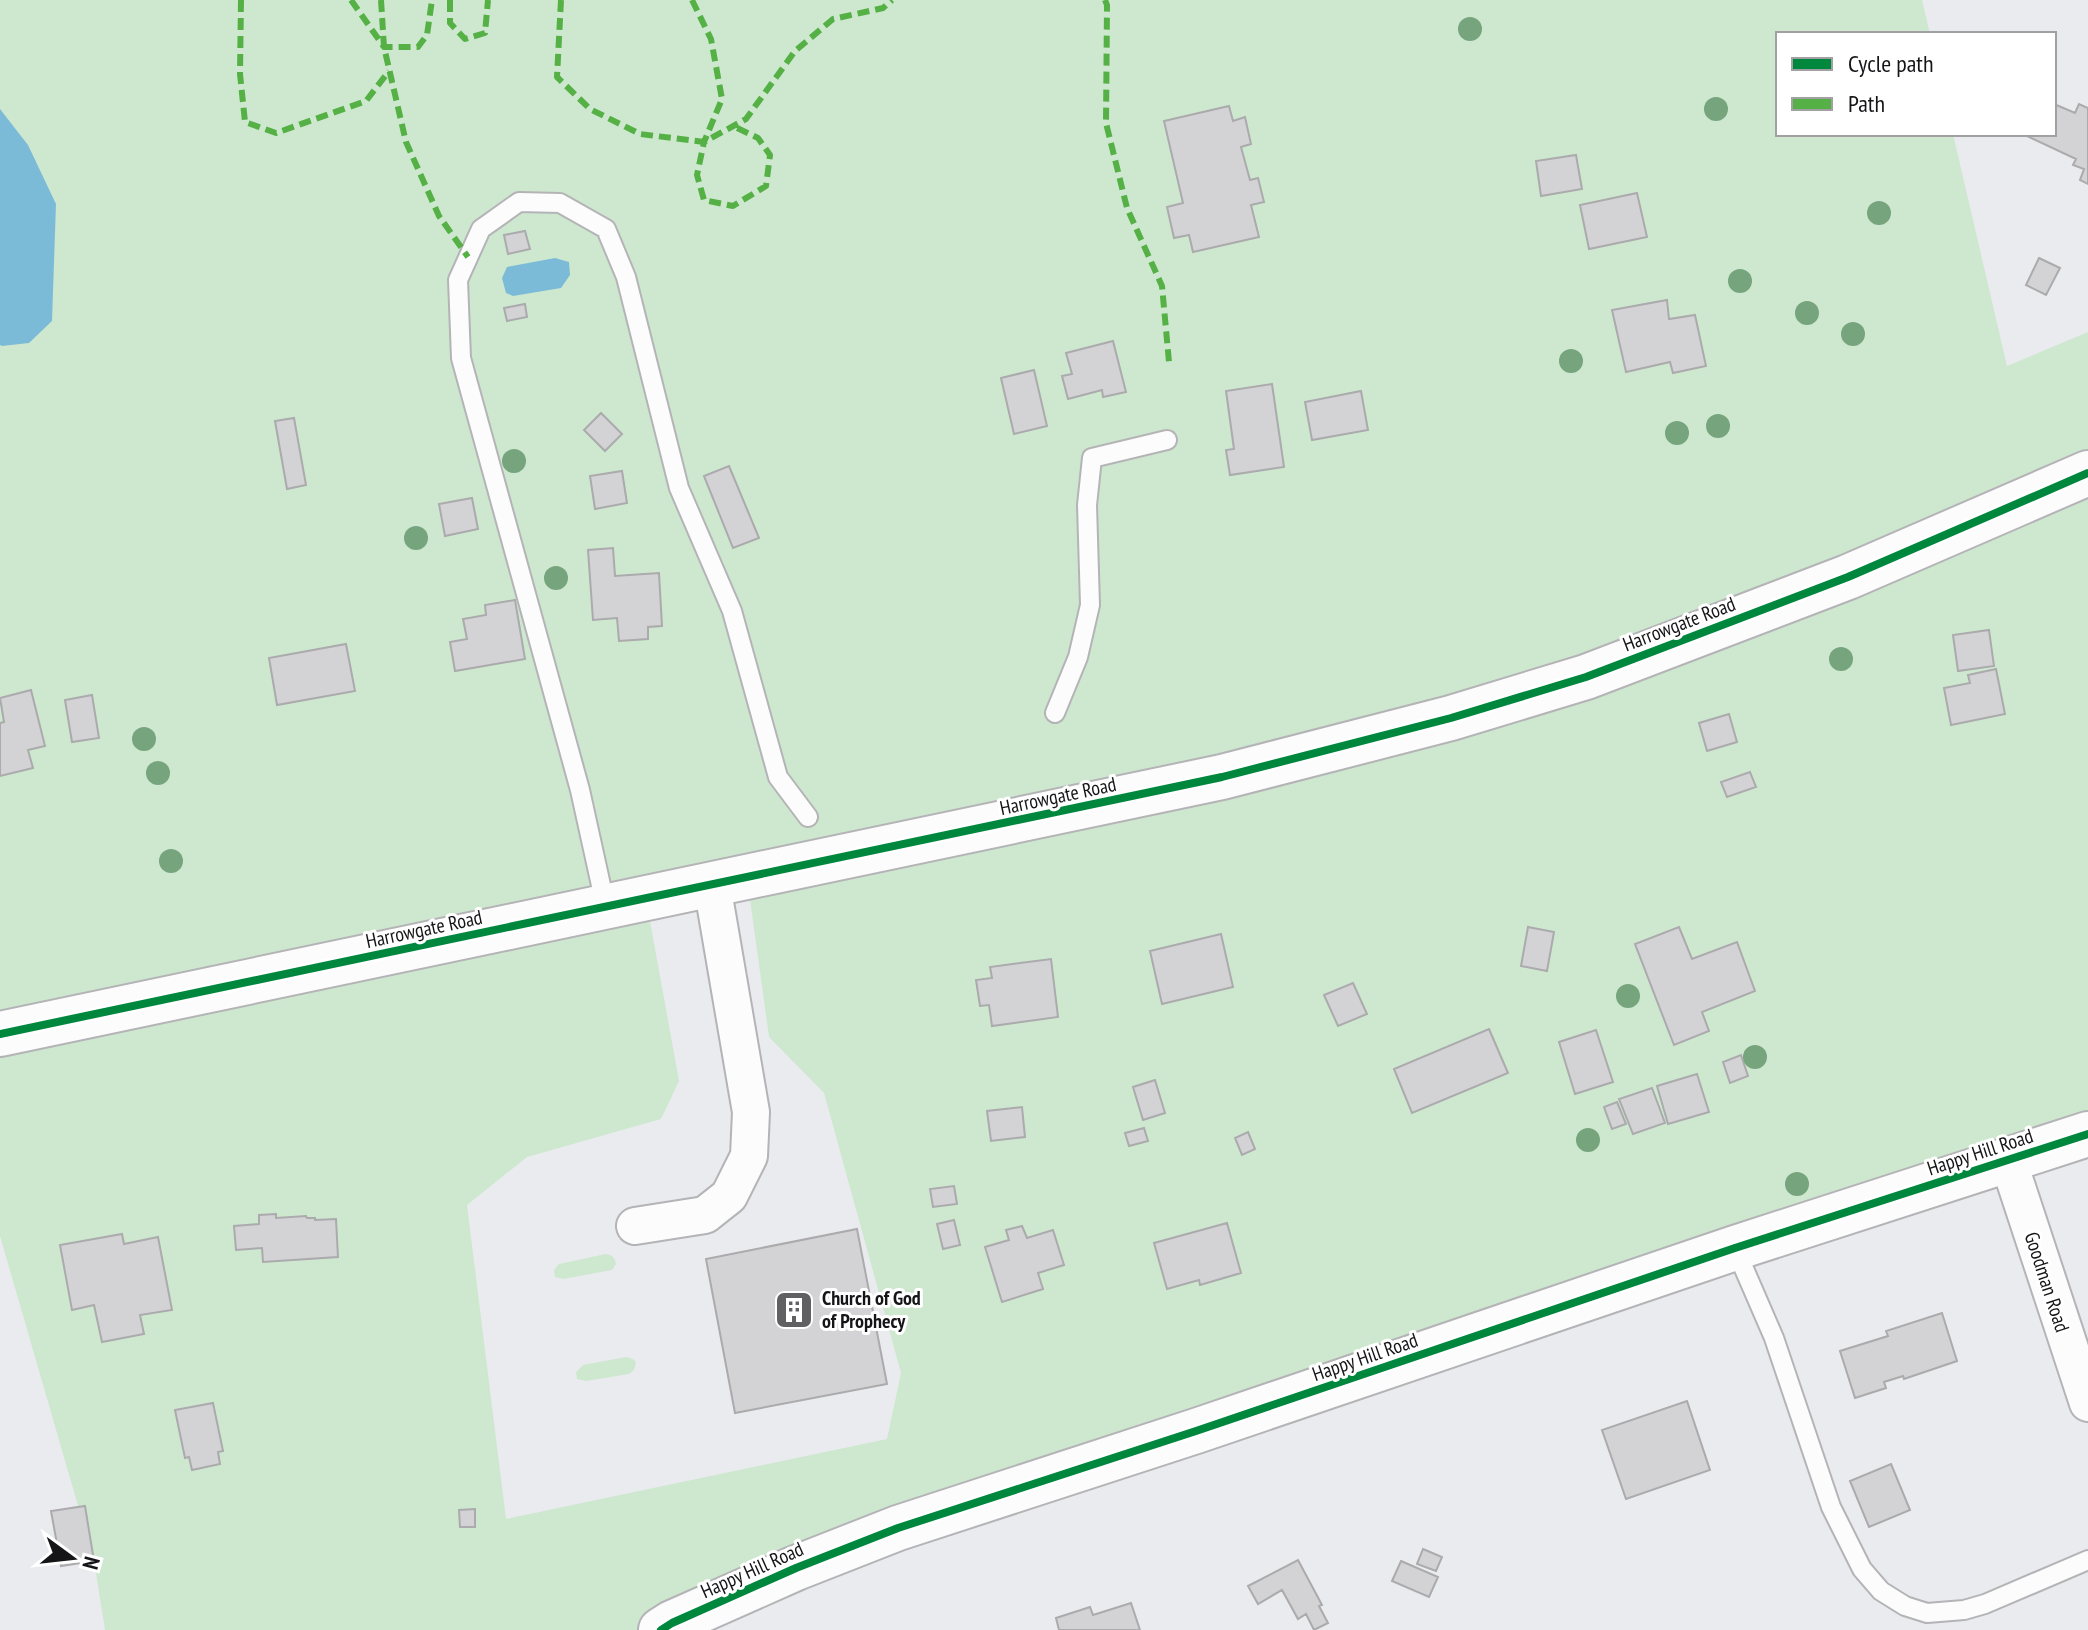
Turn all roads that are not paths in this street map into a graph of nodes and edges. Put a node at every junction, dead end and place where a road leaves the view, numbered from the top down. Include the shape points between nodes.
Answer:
1 (1167, 440) dead end
2 (2088, 473) edge
3 (1055, 713) dead end
4 (808, 817) dead end
5 (712, 885) junction
6 (606, 908) junction
7 (0, 1034) edge
8 (2088, 1134) edge
9 (2008, 1160) junction
10 (635, 1226) dead end
11 (1735, 1248) junction
12 (2088, 1403) edge
13 (2088, 1560) edge
14 (661, 1630) edge

1 - 3 lane via 1092,458 1087,505 1090,605 1078,657
2 - 5 main road, Harrowgate Road via 1848,577 1586,677 1451,718 1222,777
4 - 6 lane via 778,777 732,611 679,488 626,277 606,229 560,203 519,202 481,229 458,280 461,358 580,790
5 - 6 main road, Harrowgate Road
5 - 10 street via 751,1112 749,1156 729,1196 705,1215
6 - 7 main road, Harrowgate Road
8 - 9 main road, Happy Hill Road
9 - 11 main road, Happy Hill Road
9 - 12 street, Goodman Road
11 - 13 lane via 1774,1338 1831,1507 1862,1569 1881,1591 1927,1613 1964,1610
11 - 14 main road, Happy Hill Road via 898,1528

